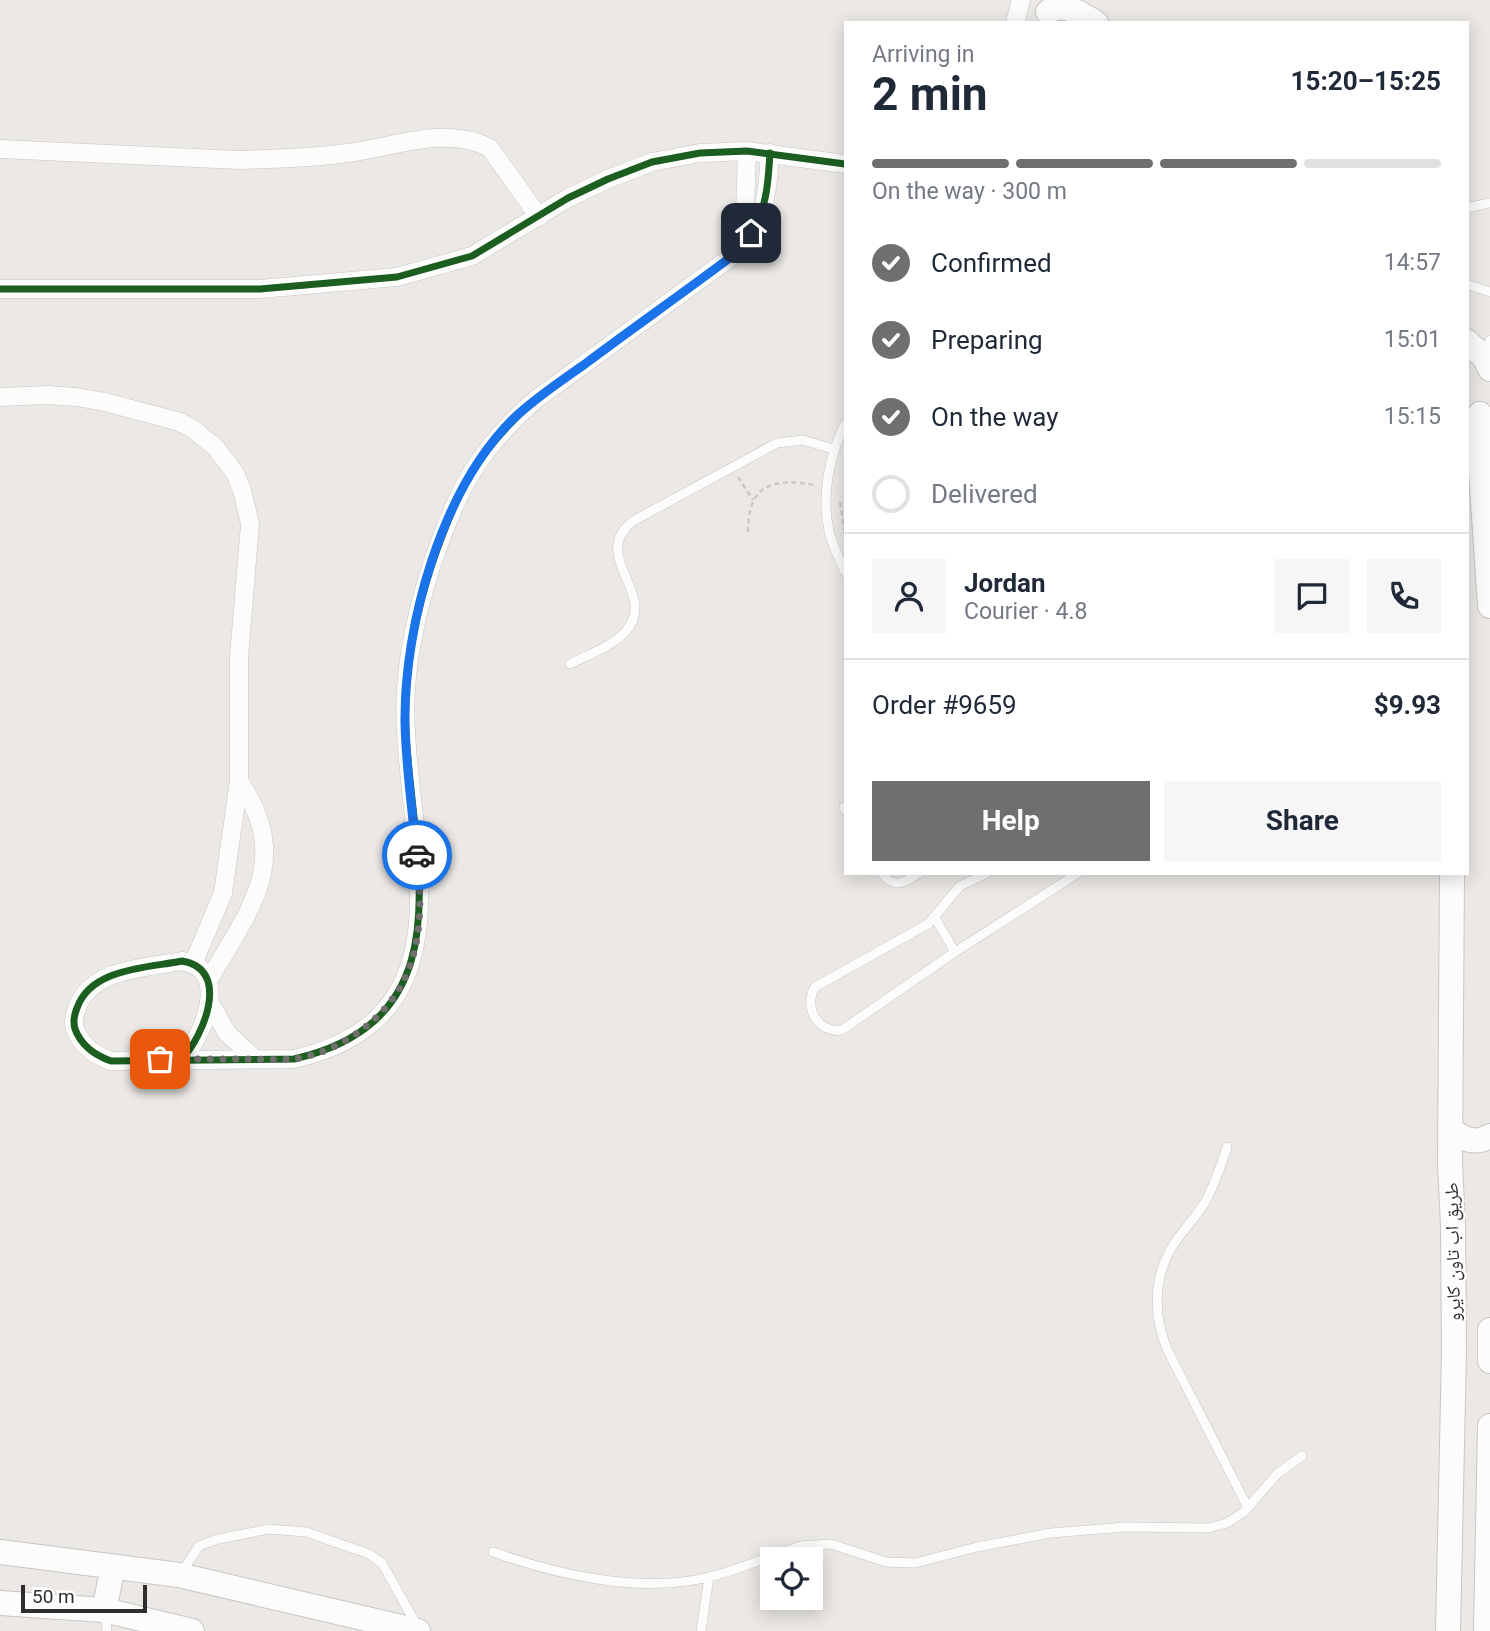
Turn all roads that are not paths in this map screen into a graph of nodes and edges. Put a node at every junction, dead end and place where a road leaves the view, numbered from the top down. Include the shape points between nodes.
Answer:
1 (1021, 0) edge
2 (1082, 0) edge
3 (1047, 14) edge
4 (1016, 21) edge
5 (1092, 21) edge
6 (1111, 21) edge
7 (0, 149) edge
8 (747, 151) junction
9 (770, 153) junction
10 (844, 164) edge
11 (1490, 203) edge
12 (1469, 207) edge
13 (539, 216) junction
14 (751, 233) junction
15 (1469, 285) edge
16 (0, 289) edge
17 (1490, 292) edge
18 (0, 397) edge
19 (1479, 411) edge
20 (844, 426) edge
21 (833, 449) junction
22 (844, 570) edge
23 (1490, 606) edge
24 (570, 664) dead end
25 (239, 781) junction
26 (884, 875) edge
27 (916, 875) edge
28 (984, 875) edge
29 (1075, 875) edge
30 (1452, 875) edge
31 (935, 918) junction
32 (955, 952) junction
33 (193, 964) junction
34 (208, 981) junction
35 (209, 1001) junction
36 (181, 1059) junction
37 (255, 1059) junction
38 (1450, 1127) junction
39 (1490, 1136) edge
40 (1227, 1146) dead end
41 (1490, 1330) edge
42 (1490, 1361) edge
43 (1490, 1426) edge
44 (1303, 1456) dead end
45 (1248, 1508) junction
46 (0, 1552) edge
47 (493, 1552) dead end
48 (114, 1567) junction
49 (179, 1575) junction
50 (709, 1577) junction
51 (1449, 1585) junction
52 (1486, 1586) junction
53 (0, 1603) edge
54 (106, 1620) edge
55 (192, 1631) edge
56 (419, 1631) edge
57 (701, 1631) edge
58 (1448, 1631) edge
59 (1486, 1631) edge

1 - 4 street
2 - 6 street
3 - 5 street via 1062,4
7 - 13 street via 277,159 351,153 453,136 490,148
8 - 9 street
8 - 13 street via 652,162
8 - 14 street via 745,211
9 - 10 street
9 - 14 street via 767,196
11 - 12 lane
13 - 16 street via 472,256 370,281 260,289
14 - 37 street via 731,257 535,400 496,438 465,482 424,588 410,654 405,722 421,903 408,974 389,1005 347,1040 294,1059
15 - 17 lane
18 - 25 street via 47,395 105,401 180,422 215,447 235,473 250,524 239,657
19 - 23 street
20 - 21 lane
21 - 22 lane via 826,487 829,532
21 - 24 lane via 803,440 777,443 623,529 616,551 635,604 631,624 616,639
25 - 33 street via 222,893
25 - 34 street via 260,821 263,872 251,910
26 - 27 lane via 896,884
28 - 31 lane via 953,892
29 - 32 lane
30 - 38 street, طريق اب تاون كايرو
31 - 32 lane
31 - 32 lane via 815,987 809,1004 813,1013 825,1029 842,1030
33 - 34 street
33 - 36 street via 182,961 107,977 83,995 74,1023 87,1047 102,1058 120,1062
34 - 35 street
35 - 36 street via 202,1032
35 - 37 street via 227,1033
36 - 37 street
38 - 39 street via 1469,1140
38 - 51 street, طريق اب تاون كايرو via 1454,1352
40 - 45 lane via 1206,1199 1164,1265 1157,1310 1167,1349
41 - 42 street, طريق اب تاون كايرو
43 - 52 street
44 - 45 lane via 1277,1474
45 - 50 lane via 1209,1528 1125,1527 1051,1533 915,1563 871,1559 831,1544 808,1545
46 - 48 street
47 - 50 lane via 587,1577 647,1582
48 - 49 street
48 - 54 street
49 - 56 street
49 - 56 lane via 199,1546 218,1539 269,1528 306,1532 382,1563
50 - 57 lane
51 - 52 street
51 - 58 street, طريق اب تاون كايرو
52 - 59 street
53 - 54 street
54 - 55 street

